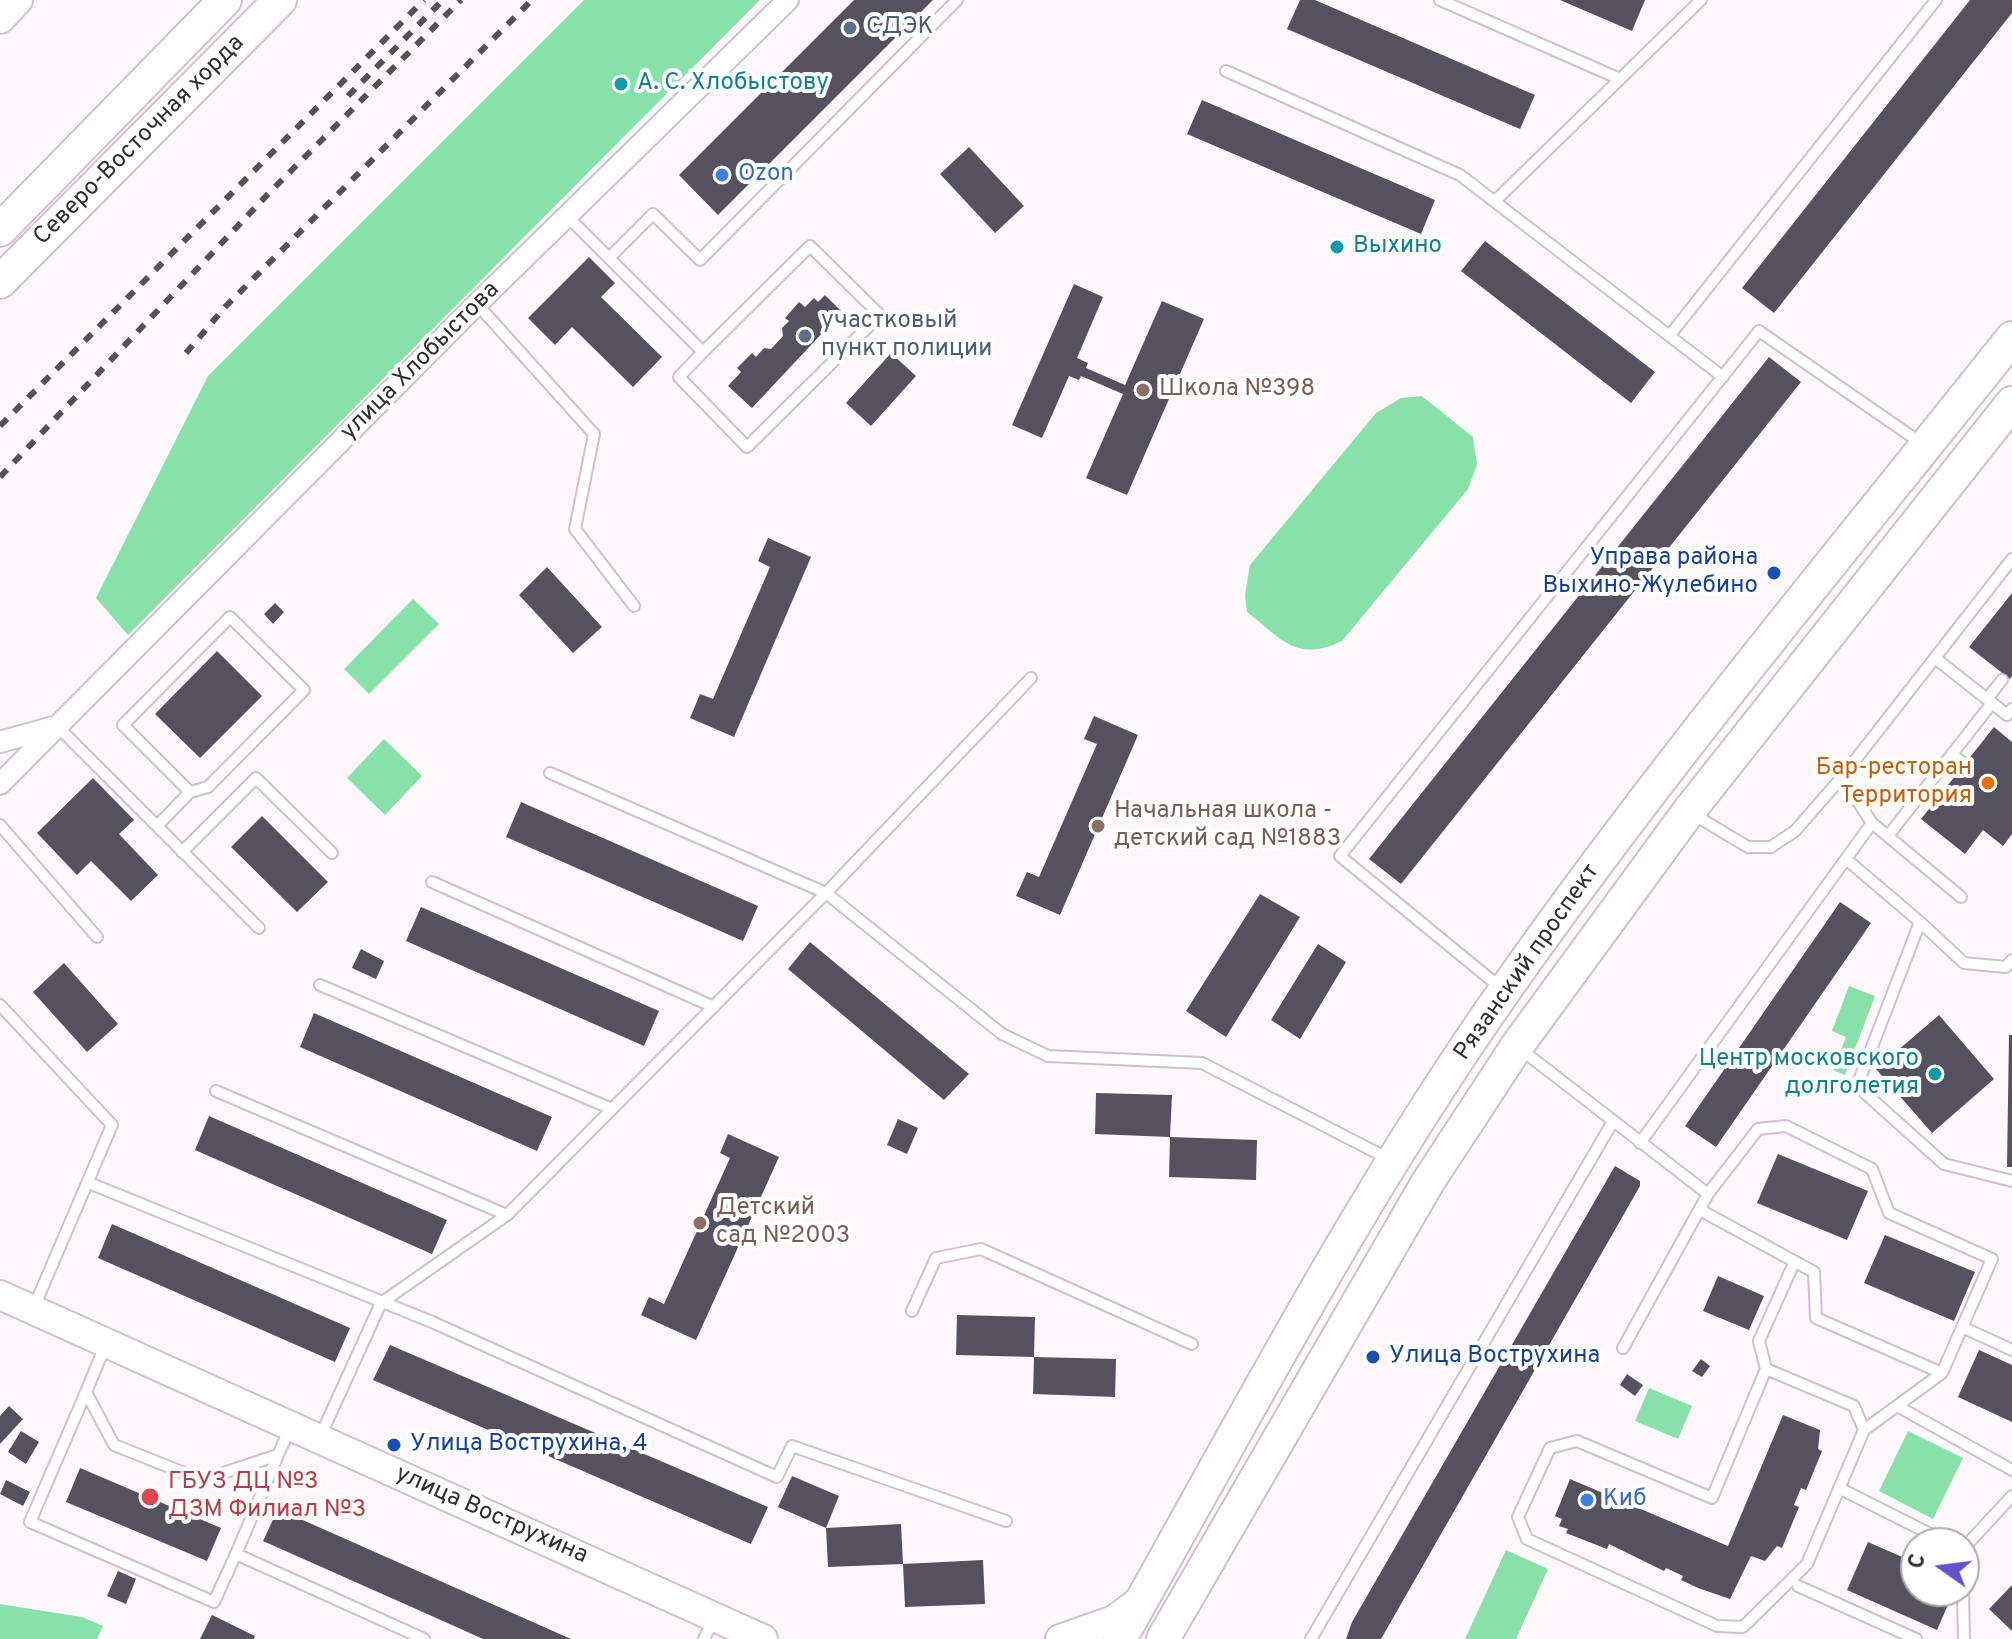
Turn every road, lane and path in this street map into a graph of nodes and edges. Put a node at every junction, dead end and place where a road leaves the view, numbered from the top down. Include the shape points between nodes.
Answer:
1 (18, 0) edge
2 (225, 0) edge
3 (280, 0) edge
4 (788, 0) edge
5 (957, 0) edge
6 (1440, 0) edge
7 (1701, 0) edge
8 (1936, 0) edge
9 (0, 19) edge
10 (1226, 71) dead end
11 (1620, 79) junction
12 (1496, 200) junction
13 (568, 217) junction
14 (0, 230) edge
15 (609, 258) junction
16 (0, 282) edge
17 (477, 304) junction
18 (1670, 335) junction
19 (2012, 338) edge
20 (703, 352) junction
21 (1723, 377) junction
22 (2012, 403) edge
23 (1926, 446) junction
24 (2012, 559) edge
25 (634, 606) dead end
26 (1935, 658) junction
27 (1031, 678) dead end
28 (2002, 680) dead end
29 (1989, 701) junction
30 (2012, 709) edge
31 (57, 726) junction
32 (0, 742) edge
33 (1952, 754) junction
34 (1964, 764) dead end
35 (550, 773) dead end
36 (1842, 777) junction
37 (0, 784) edge
38 (190, 792) junction
39 (1689, 811) junction
40 (1872, 823) junction
41 (0, 825) edge
42 (157, 826) junction
43 (1888, 836) junction
44 (182, 852) junction
45 (332, 853) dead end
46 (1846, 859) junction
47 (432, 882) dead end
48 (826, 893) junction
49 (1961, 897) dead end
50 (1920, 922) junction
51 (259, 928) dead end
52 (97, 937) dead end
53 (2012, 960) edge
54 (320, 985) dead end
55 (1504, 991) junction
56 (0, 1005) edge
57 (714, 1007) junction
58 (1517, 1046) junction
59 (216, 1091) dead end
60 (612, 1109) junction
61 (1612, 1123) junction
62 (1640, 1143) junction
63 (1392, 1161) junction
64 (2012, 1181) edge
65 (89, 1183) junction
66 (1708, 1194) junction
67 (1700, 1210) junction
68 (507, 1215) junction
69 (1794, 1263) junction
70 (0, 1295) edge
71 (381, 1303) junction
72 (33, 1309) junction
73 (912, 1311) dead end
74 (1962, 1327) junction
75 (107, 1342) junction
76 (1192, 1344) dead end
77 (1623, 1348) dead end
78 (2012, 1350) edge
79 (1766, 1369) junction
80 (1942, 1373) junction
81 (86, 1392) junction
82 (1897, 1406) junction
83 (291, 1426) junction
84 (1864, 1430) junction
85 (319, 1439) junction
86 (278, 1455) junction
87 (2012, 1470) edge
88 (1839, 1488) junction
89 (2012, 1496) edge
90 (1006, 1521) dead end
91 (1916, 1527) edge
92 (1980, 1531) edge
93 (236, 1554) junction
94 (1798, 1586) dead end
95 (1143, 1598) junction
96 (1963, 1607) edge
97 (709, 1628) edge
98 (1170, 1633) edge
99 (424, 1639) edge
100 (763, 1639) edge
101 (1060, 1639) edge
102 (1120, 1639) edge
103 (1311, 1639) edge
104 (1916, 1639) edge
105 (1964, 1639) edge

1 - 9 street
2 - 14 main road, Северо-Восточная хорда
3 - 16 main road, Северо-Восточная хорда
4 - 13 street, улица Хлобыстова
5 - 15 lane via 700,260 653,214
6 - 11 lane
7 - 11 lane
8 - 18 lane
10 - 12 lane via 1460,175
11 - 12 lane
12 - 18 lane
13 - 15 lane
13 - 17 street, улица Хлобыстова
15 - 20 lane
17 - 25 lane via 594,434 575,529
17 - 31 street, улица Хлобыстова
18 - 21 lane
19 - 23 main road, Рязанский проспект
20 - 20 lane via 810,246 880,315 747,447 679,377
21 - 23 lane via 1759,331
21 - 55 lane via 1340,856
22 - 39 main road, Рязанский проспект
23 - 55 main road, Рязанский проспект via 1640,805
24 - 26 lane
26 - 29 lane
26 - 36 lane
27 - 48 lane
28 - 29 lane
29 - 30 lane via 2007,715
29 - 33 lane
31 - 32 street, улица Хлобыстова
31 - 37 street, улица Хлобыстова
31 - 42 lane
33 - 34 lane
33 - 43 lane
35 - 48 lane
36 - 39 lane via 1811,816 1771,847 1748,847
36 - 40 lane
38 - 38 lane via 208,787 304,690 230,617 123,725
38 - 42 lane
39 - 58 main road, Рязанский проспект
40 - 43 lane
40 - 46 lane
41 - 52 lane
42 - 44 lane
43 - 49 lane
44 - 45 lane via 256,778
44 - 51 lane
46 - 50 lane
46 - 62 lane
47 - 57 lane
48 - 57 lane
48 - 63 lane via 1002,1034 1048,1056 1202,1063
50 - 53 lane via 1964,963 2006,967
50 - 64 lane via 1857,1086 1944,1164
54 - 60 lane
55 - 63 main road, Рязанский проспект
56 - 65 lane via 112,1125
57 - 60 lane
58 - 61 lane
58 - 98 main road, Рязанский проспект via 1428,1182
59 - 68 lane
60 - 68 lane
61 - 62 lane
61 - 103 lane
62 - 66 lane
63 - 95 main road, Рязанский проспект via 1261,1381
65 - 71 lane
65 - 72 lane
66 - 67 lane
66 - 74 lane via 1758,1129 1786,1126 1872,1169 1889,1213 1992,1259
67 - 69 lane
67 - 77 lane
68 - 71 lane
69 - 79 lane via 1759,1341
69 - 80 lane via 1814,1272 1816,1318
70 - 72 street, улица Вострухина
71 - 85 lane
71 - 90 lane via 777,1477 792,1446
72 - 75 street, улица Вострухина
73 - 76 lane via 936,1258 981,1249
74 - 78 lane
74 - 80 lane
75 - 81 lane
75 - 83 street, улица Вострухина
79 - 84 lane via 1854,1406
79 - 88 lane via 1712,1498 1577,1441 1550,1448 1518,1517 1527,1539 1717,1626 1743,1627 1807,1564
80 - 82 lane
81 - 86 lane via 114,1445 202,1480
81 - 93 lane via 30,1522 214,1602
82 - 84 lane
82 - 87 lane
83 - 85 street, улица Вострухина
83 - 86 lane
84 - 88 lane
85 - 97 street, улица Вострухина
86 - 93 lane
88 - 91 lane
89 - 92 lane
93 - 99 lane
94 - 104 lane
95 - 101 street via 1114,1620
95 - 102 main road, Рязанский проспект
96 - 105 lane
97 - 100 street, улица Вострухина

